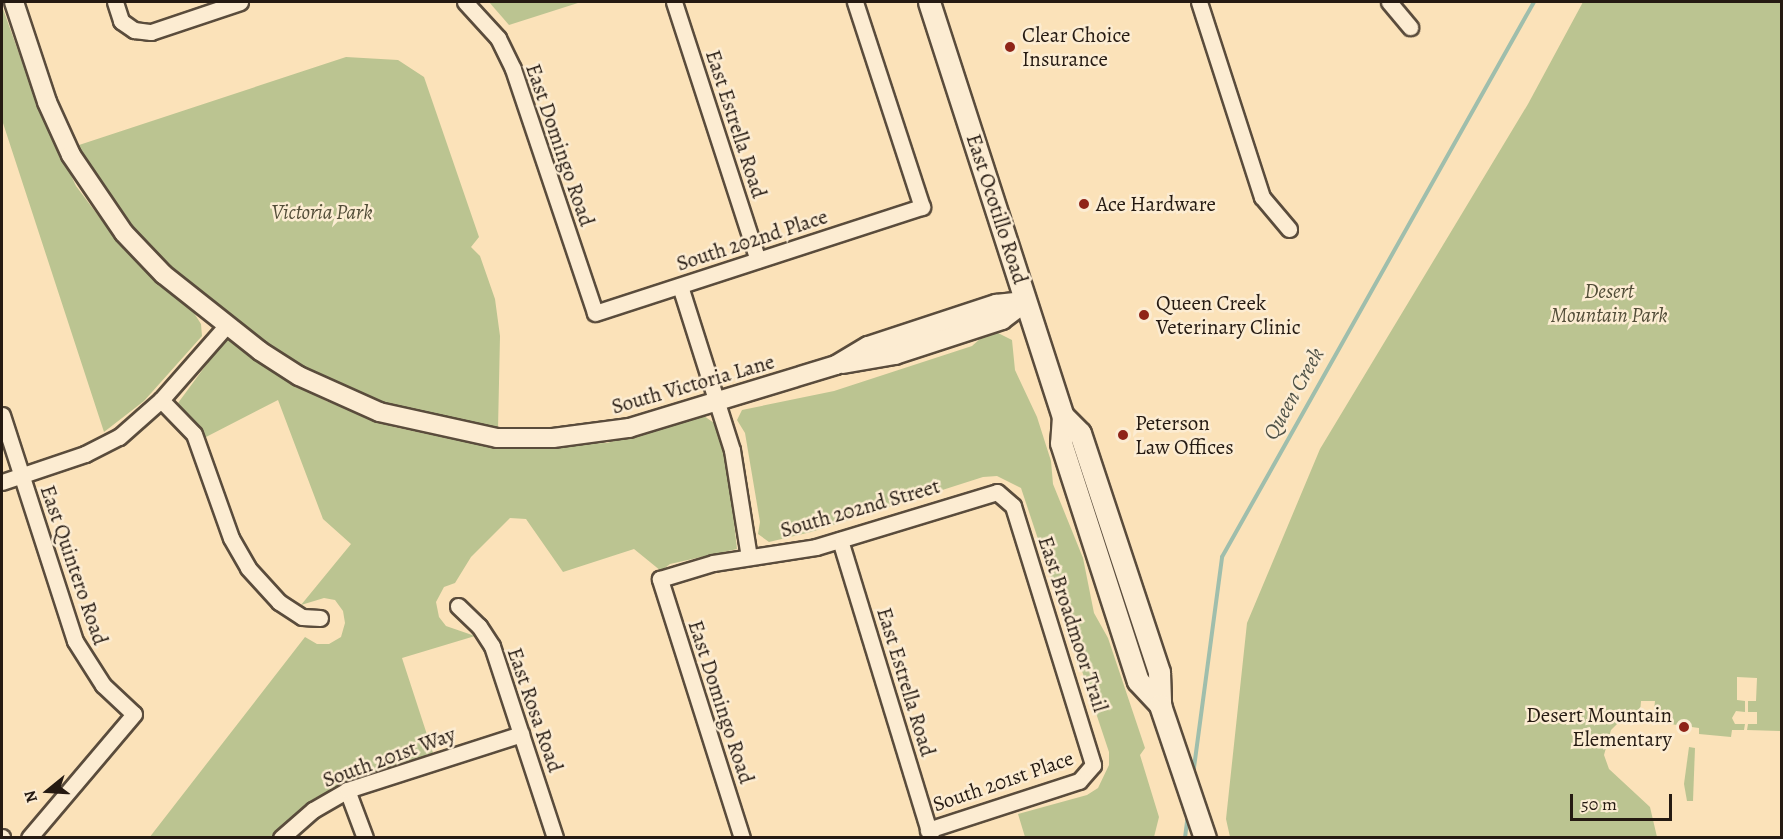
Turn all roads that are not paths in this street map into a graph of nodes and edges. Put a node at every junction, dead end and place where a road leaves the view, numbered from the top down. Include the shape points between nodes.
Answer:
1 (14, 2) edge
2 (115, 2) edge
3 (240, 2) edge
4 (465, 2) edge
5 (855, 2) edge
6 (929, 2) edge
7 (1199, 2) edge
8 (1389, 2) edge
9 (680, 3) edge
10 (1410, 27) dead end
11 (1289, 229) dead end
12 (758, 260) junction
13 (680, 286) junction
14 (1027, 301) junction
15 (595, 313) joint
16 (226, 326) junction
17 (161, 400) junction
18 (718, 403) junction
19 (2, 415) edge
20 (21, 476) junction
21 (2, 482) edge
22 (1001, 494) joint
23 (840, 540) junction
24 (749, 557) junction
25 (660, 579) joint
26 (458, 606) dead end
27 (320, 618) dead end
28 (521, 734) junction
29 (1091, 771) joint
30 (347, 790) junction
31 (930, 834) edge
32 (29, 837) edge
33 (282, 837) edge
34 (365, 837) edge
35 (555, 837) edge
36 (742, 837) edge
37 (1205, 837) edge

1 - 16 street, South Victoria Lane via 48,102 85,181 144,256
2 - 3 street via 121,21 134,30 151,32
4 - 15 street, East Domingo Road via 498,38 513,69
5 - 12 street, South 202nd Place via 922,207
6 - 14 main road, East Ocotillo Road
7 - 11 street via 1262,197
8 - 10 street
9 - 12 street, East Estrella Road
12 - 13 street, South 202nd Place
13 - 15 street, South 202nd Place
13 - 18 street
14 - 18 street, South Victoria Lane via 1002,320 895,355 836,365
14 - 37 main road, East Ocotillo Road via 1064,416 1080,433 1159,672 1160,705
16 - 17 street
16 - 18 street, South Victoria Lane via 299,376 343,398 418,423 497,438 596,434
17 - 20 street via 134,426 102,447
17 - 27 street via 194,434 227,530 248,568 279,602 302,617
18 - 24 street via 732,450
19 - 20 street, East Quintero Road
20 - 21 street
20 - 32 street, East Quintero Road via 75,641 103,685 134,714
22 - 23 street, South 202nd Street via 986,493
22 - 29 street, East Broadmoor Trail via 1011,503 1020,529 1092,754
23 - 24 street, South 202nd Street
23 - 31 street, East Estrella Road
24 - 25 street, South 202nd Street
25 - 36 street, East Domingo Road
26 - 28 street, East Rosa Road via 479,626 492,646
28 - 30 street, South 201st Way
28 - 35 street, East Rosa Road
29 - 31 street, South 201st Place via 1079,781
30 - 33 street, South 201st Way via 313,810
30 - 34 street

